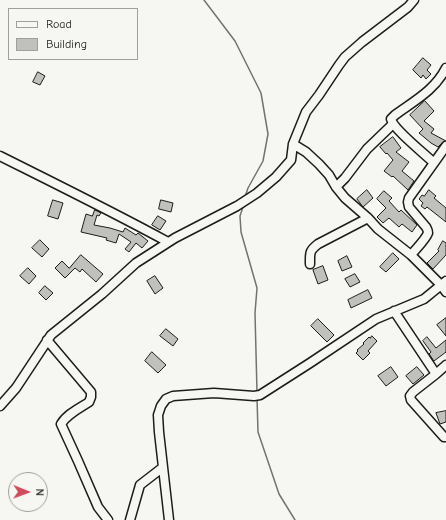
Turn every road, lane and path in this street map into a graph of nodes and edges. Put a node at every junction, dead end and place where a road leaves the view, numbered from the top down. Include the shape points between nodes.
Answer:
1 (414, 0) edge
2 (446, 68) edge
3 (393, 124) junction
4 (293, 144) junction
5 (446, 146) edge
6 (0, 156) edge
7 (434, 163) junction
8 (336, 187) junction
9 (368, 218) junction
10 (168, 242) junction
11 (411, 255) junction
12 (310, 264) dead end
13 (444, 286) edge
14 (394, 311) junction
15 (47, 340) junction
16 (446, 365) edge
17 (436, 374) junction
18 (0, 406) edge
19 (446, 437) edge
20 (162, 468) junction
21 (108, 520) edge
22 (130, 520) edge
23 (169, 520) edge

1 - 4 street via 345,57 306,112
2 - 3 street via 434,86 391,119
3 - 7 street
3 - 8 street via 366,149
4 - 8 street via 319,164
4 - 10 street via 290,160 276,177 257,193
5 - 7 street
6 - 10 street
7 - 11 street via 409,198 409,207 428,230 426,237
8 - 9 street
9 - 11 street
9 - 12 street via 318,244 311,250
10 - 15 street via 136,263
11 - 13 street
13 - 14 street via 424,299
14 - 17 street
14 - 20 street via 376,319 260,395 214,393 173,396 166,399 158,415
15 - 18 street via 16,388
15 - 21 street via 91,392 89,402 61,424 98,507
16 - 17 street
17 - 19 street via 410,396
20 - 22 street via 140,485
20 - 23 street

